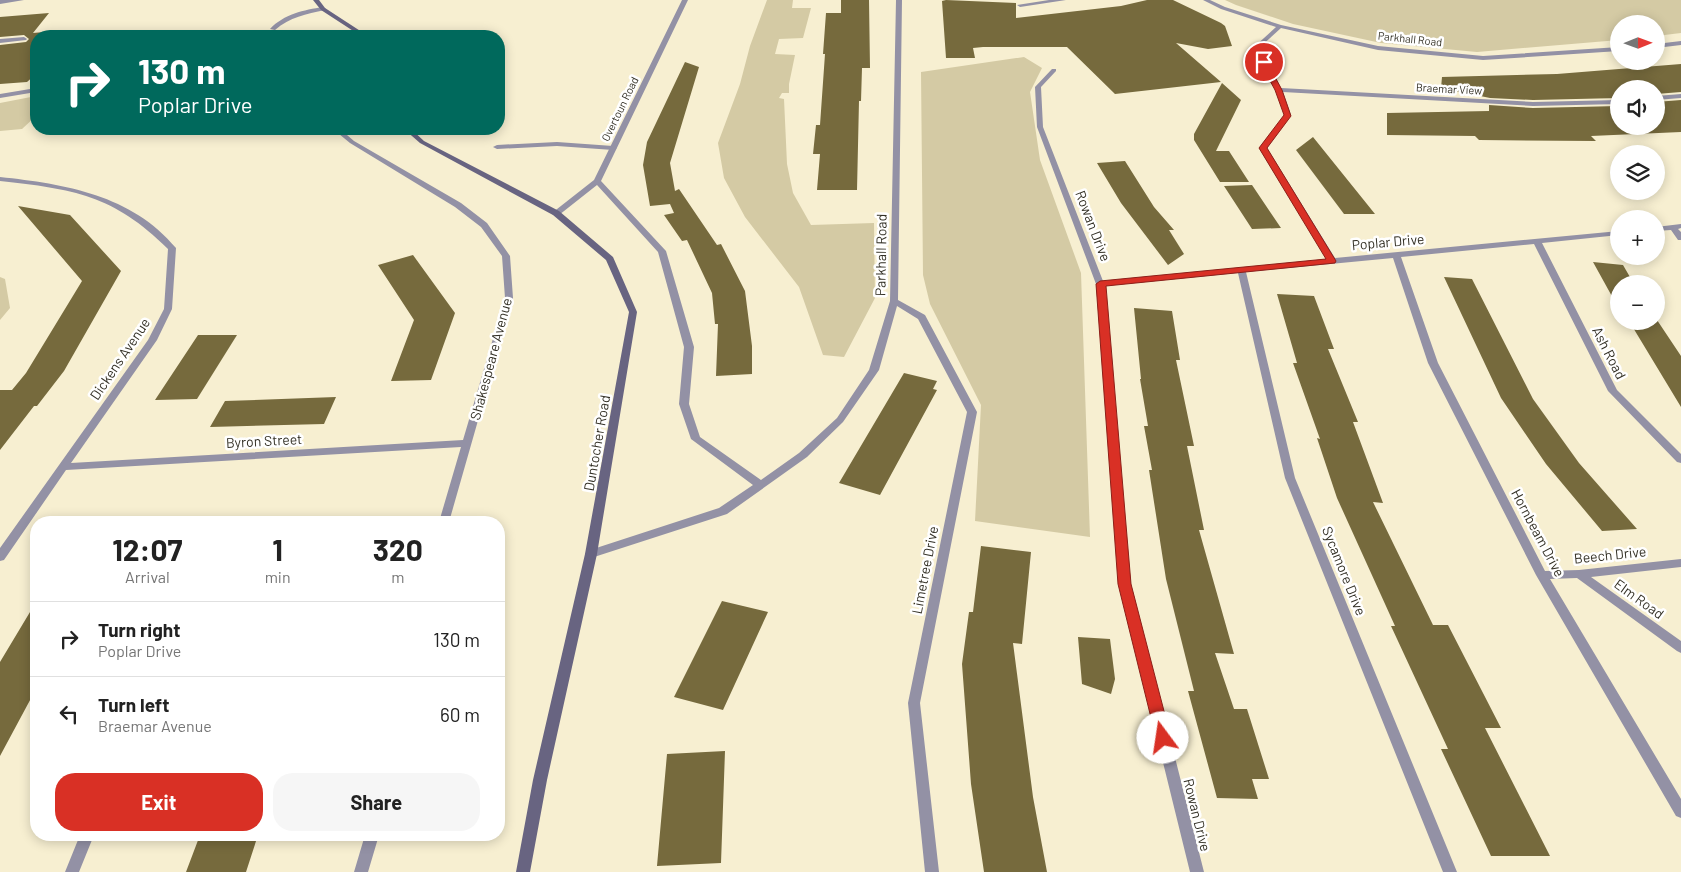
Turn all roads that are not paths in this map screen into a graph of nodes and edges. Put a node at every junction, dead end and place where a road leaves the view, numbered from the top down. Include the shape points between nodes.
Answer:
1 (21, 0) edge
2 (316, 0) edge
3 (685, 0) edge
4 (899, 0) edge
5 (1064, 0) edge
6 (1206, 0) edge
7 (0, 2) edge
8 (1020, 5) dead end
9 (323, 9) junction
10 (1280, 26) junction
11 (273, 29) dead end
12 (356, 30) edge
13 (24, 39) dead end
14 (0, 41) edge
15 (1681, 43) edge
16 (1665, 45) edge
17 (1610, 50) edge
18 (1054, 70) dead end
19 (1279, 90) junction
20 (30, 91) edge
21 (0, 96) edge
22 (1681, 96) edge
23 (1665, 97) edge
24 (1610, 102) edge
25 (343, 135) edge
26 (414, 135) edge
27 (497, 147) dead end
28 (612, 148) junction
29 (0, 179) edge
30 (597, 180) junction
31 (556, 213) junction
32 (1677, 227) edge
33 (1610, 234) edge
34 (1681, 238) edge
35 (1537, 241) junction
36 (1396, 256) junction
37 (1332, 261) junction
38 (1242, 271) junction
39 (1100, 284) junction
40 (894, 301) junction
41 (467, 443) junction
42 (1681, 460) edge
43 (62, 467) junction
44 (762, 485) junction
45 (446, 516) edge
46 (591, 554) junction
47 (0, 557) edge
48 (1681, 563) edge
49 (1579, 574) junction
50 (1542, 576) junction
51 (1681, 648) edge
52 (1681, 812) edge
53 (85, 841) edge
54 (370, 841) edge
55 (72, 872) edge
56 (361, 872) edge
57 (523, 872) edge
58 (932, 872) edge
59 (1197, 872) edge
60 (1450, 872) edge

1 - 7 street
2 - 9 main road
3 - 28 street, Overtoun Road
4 - 40 street, Parkhall Road
5 - 8 street
6 - 10 street, Parkhall Road
9 - 11 street via 302,12 282,20
9 - 12 main road
10 - 17 street, Parkhall Road via 1378,48 1483,58
10 - 19 street via 1256,48
13 - 14 street
15 - 16 street
18 - 39 street, Rowan Drive via 1038,87 1040,127
19 - 24 street, Braemar View via 1533,104
19 - 37 street via 1288,116 1263,148
20 - 21 street
22 - 23 street
25 - 41 street, Shakespeare Avenue via 458,205 484,225 506,256 510,298
26 - 31 main road, Duntocher Road
27 - 28 street via 557,144
28 - 30 street, Overtoun Road
29 - 43 street, Dickens Avenue via 41,183 101,197 132,213 172,248 168,309 152,340
30 - 31 street, Overtoun Road
30 - 44 street via 662,251 689,347 684,404 696,439
31 - 46 main road, Duntocher Road via 610,258 633,312
32 - 34 street
33 - 35 street, Poplar Drive
35 - 36 street, Poplar Drive
35 - 42 street, Ash Road via 1613,391
36 - 37 street, Poplar Drive
36 - 50 street, Hornbeam Drive via 1433,363
37 - 38 street, Poplar Drive
38 - 39 street, Poplar Drive
38 - 60 street, Sycamore Drive via 1290,478
39 - 59 street, Rowan Drive via 1125,584
40 - 44 street, Parkhall Road via 874,370 840,420 802,455
40 - 58 street, Limetree Drive via 922,317 972,412 914,704
41 - 43 street, Byron Street
41 - 45 street, Shakespeare Avenue
43 - 47 street, Dickens Avenue
44 - 46 street, Parkhall Road via 723,511
46 - 57 main road, Duntocher Road via 540,780
48 - 49 street, Beech Drive
49 - 50 street, Beech Drive
49 - 51 street, Elm Road
50 - 52 street, Hornbeam Drive
53 - 55 street
54 - 56 street

